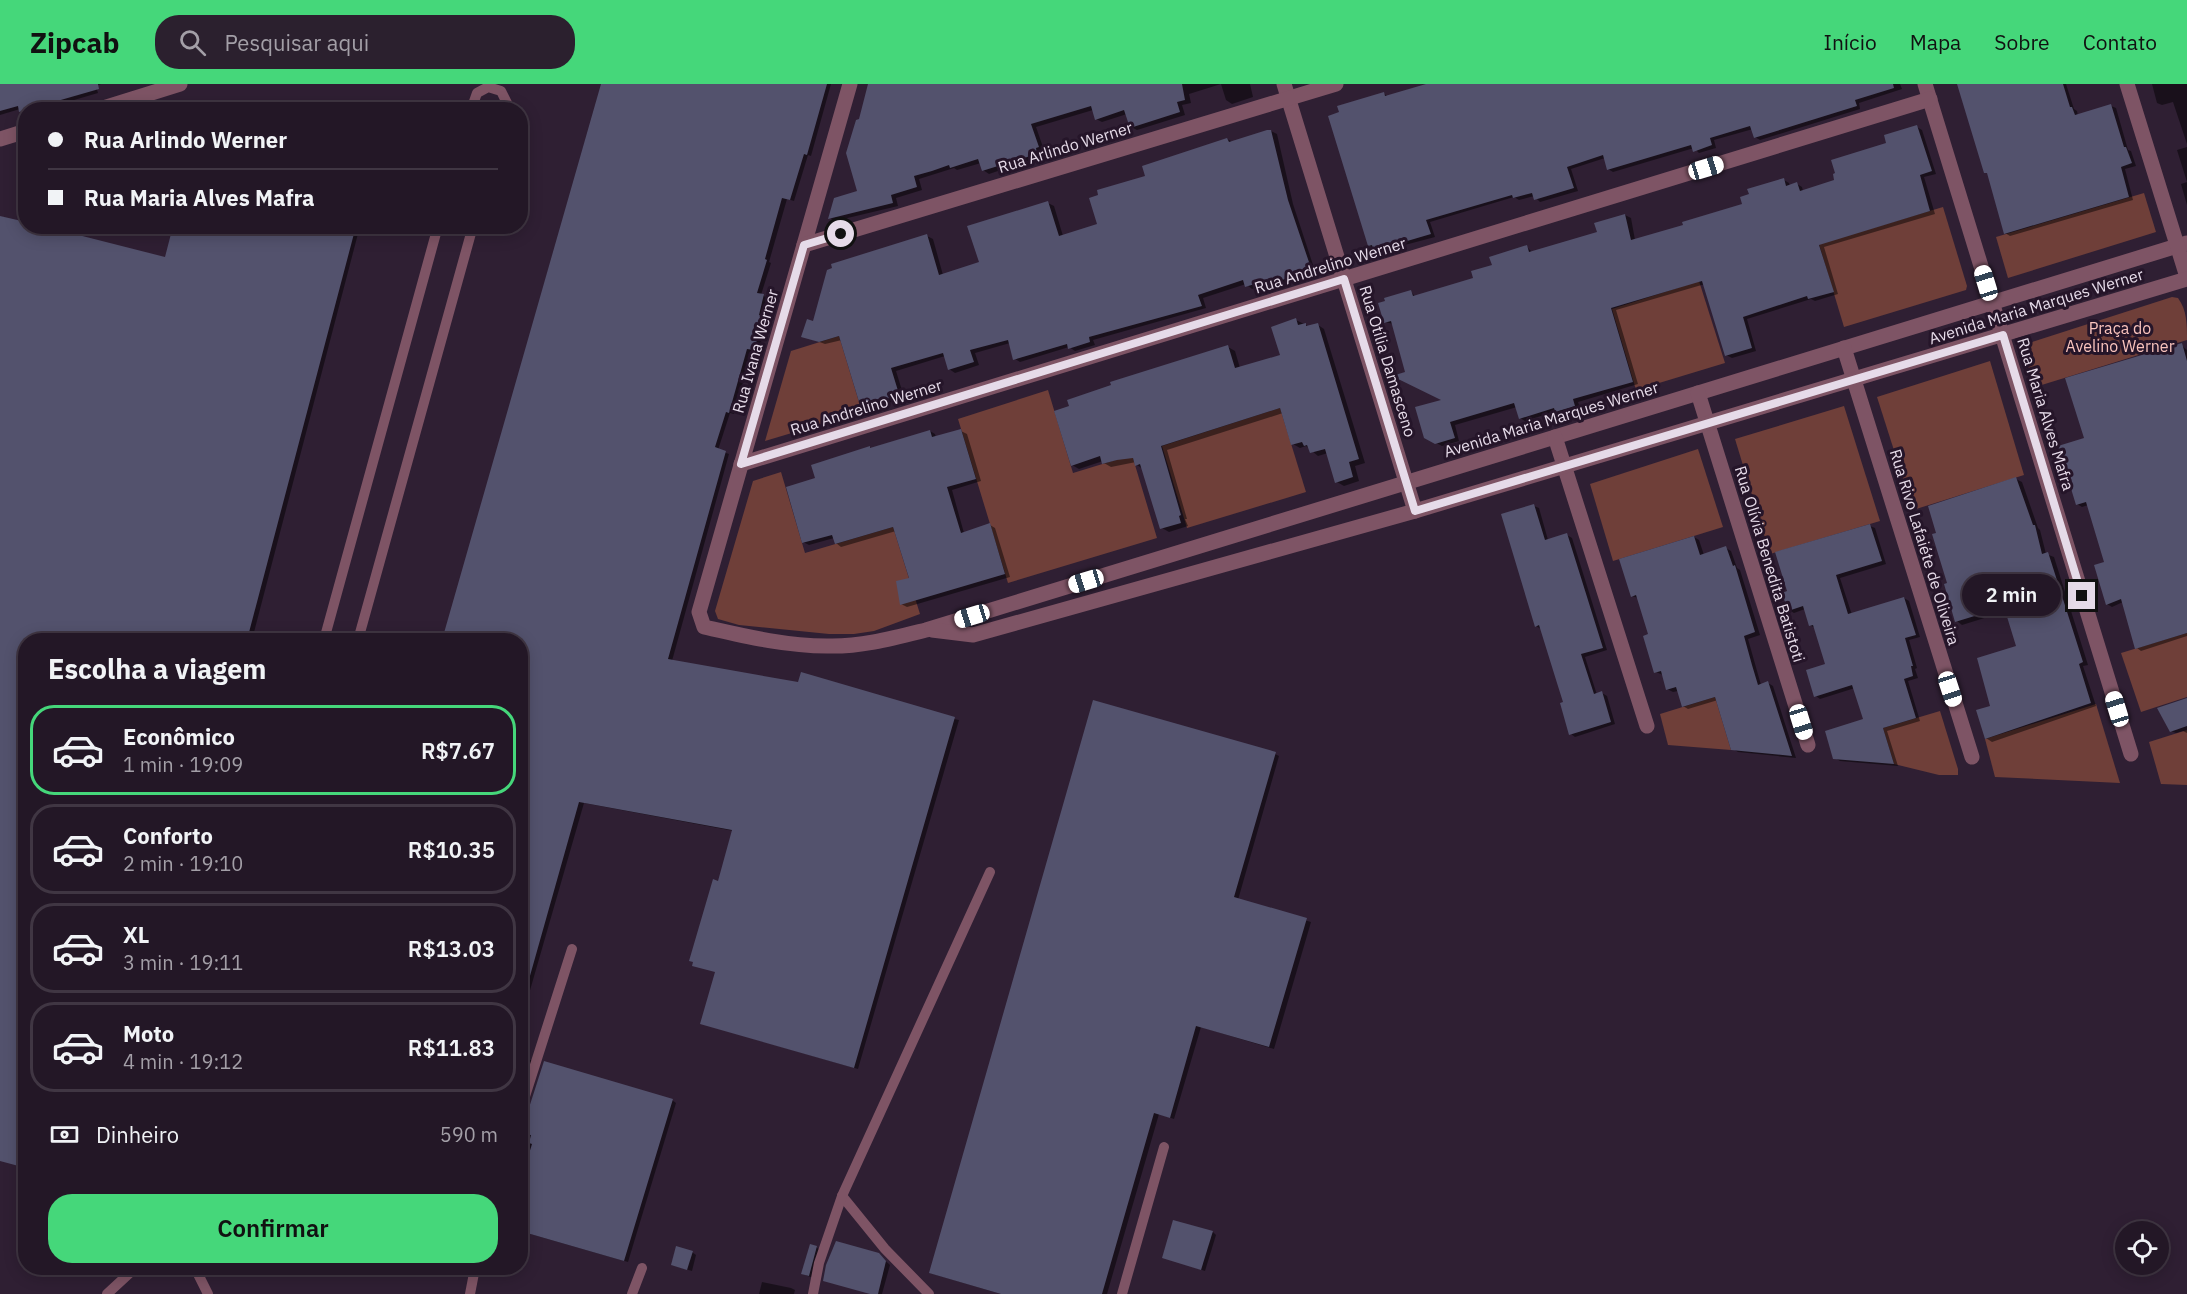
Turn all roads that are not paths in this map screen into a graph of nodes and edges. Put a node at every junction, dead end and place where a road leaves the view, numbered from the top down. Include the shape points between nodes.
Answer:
1 (180, 84) edge
2 (850, 84) edge
3 (1336, 84) edge
4 (1925, 84) edge
5 (2127, 84) edge
6 (154, 88) edge
7 (1286, 91) edge
8 (1930, 99) junction
9 (118, 102) edge
10 (474, 102) edge
11 (506, 102) edge
12 (18, 133) edge
13 (0, 139) edge
14 (436, 234) edge
15 (471, 234) edge
16 (804, 245) junction
17 (2182, 245) edge
18 (2187, 278) edge
19 (1344, 279) junction
20 (1992, 303) junction
21 (2003, 335) junction
22 (1844, 348) junction
23 (1854, 379) junction
24 (1698, 393) junction
25 (1708, 423) junction
26 (1555, 437) junction
27 (741, 464) junction
28 (1566, 466) junction
29 (1406, 483) junction
30 (1415, 511) junction
31 (704, 627) joint
32 (926, 630) junction
33 (326, 633) edge
34 (360, 633) edge
35 (1647, 726) dead end
36 (1808, 745) dead end
37 (2131, 754) dead end
38 (1972, 757) dead end
39 (990, 872) dead end
40 (572, 950) dead end
41 (528, 1087) edge
42 (1164, 1147) dead end
43 (842, 1196) junction
44 (642, 1268) dead end
45 (127, 1275) edge
46 (198, 1275) edge
47 (474, 1275) edge
48 (107, 1294) edge
49 (208, 1294) edge
50 (470, 1294) edge
51 (632, 1294) edge
52 (813, 1294) edge
53 (929, 1294) edge
54 (1122, 1294) edge

1 - 6 street
2 - 16 street, Rua Ivana Werner
3 - 7 street, Rua Arlindo Werner
4 - 8 street, Rua Maria Alves Mafra
5 - 17 street
6 - 9 street
7 - 16 street, Rua Arlindo Werner
7 - 19 street, Rua Otília Damasceno
8 - 19 street, Rua Andrelino Werner
8 - 20 street, Rua Maria Alves Mafra
10 - 11 lane via 477,93 488,87 501,91
12 - 13 street
14 - 33 lane
15 - 34 lane
16 - 27 street, Rua Ivana Werner
17 - 18 street
17 - 20 street, Avenida Maria Marques Werner
18 - 21 street, Avenida Maria Marques Werner
19 - 27 street, Rua Andrelino Werner
19 - 29 street, Rua Otília Damasceno
20 - 21 street, Rua Maria Alves Mafra
20 - 22 street, Avenida Maria Marques Werner
21 - 23 street, Avenida Maria Marques Werner
21 - 37 street, Rua Maria Alves Mafra
22 - 23 street, Rua Rivo Lafaiéte de Oliveira
22 - 24 street, Avenida Maria Marques Werner
23 - 25 street, Avenida Maria Marques Werner
23 - 38 street, Rua Rivo Lafaiéte de Oliveira
24 - 25 street, Rua Olívia Benedita Batistoti
24 - 26 street, Avenida Maria Marques Werner
25 - 28 street, Avenida Maria Marques Werner
25 - 36 street, Rua Olívia Benedita Batistoti
26 - 28 street
26 - 29 street, Avenida Maria Marques Werner
27 - 31 street, Rua Ivana Werner via 699,612
28 - 30 street, Avenida Maria Marques Werner
28 - 35 street
29 - 30 street, Rua Otília Damasceno
29 - 32 street, Avenida Maria Marques Werner
30 - 32 street, Avenida Maria Marques Werner via 973,635
31 - 32 street, Avenida Maria Marques Werner via 772,641 827,646 874,642
39 - 43 lane
40 - 41 lane
42 - 54 lane
43 - 52 lane via 819,1263
43 - 53 lane via 885,1249
44 - 51 lane
45 - 48 lane
46 - 49 lane
47 - 50 lane

